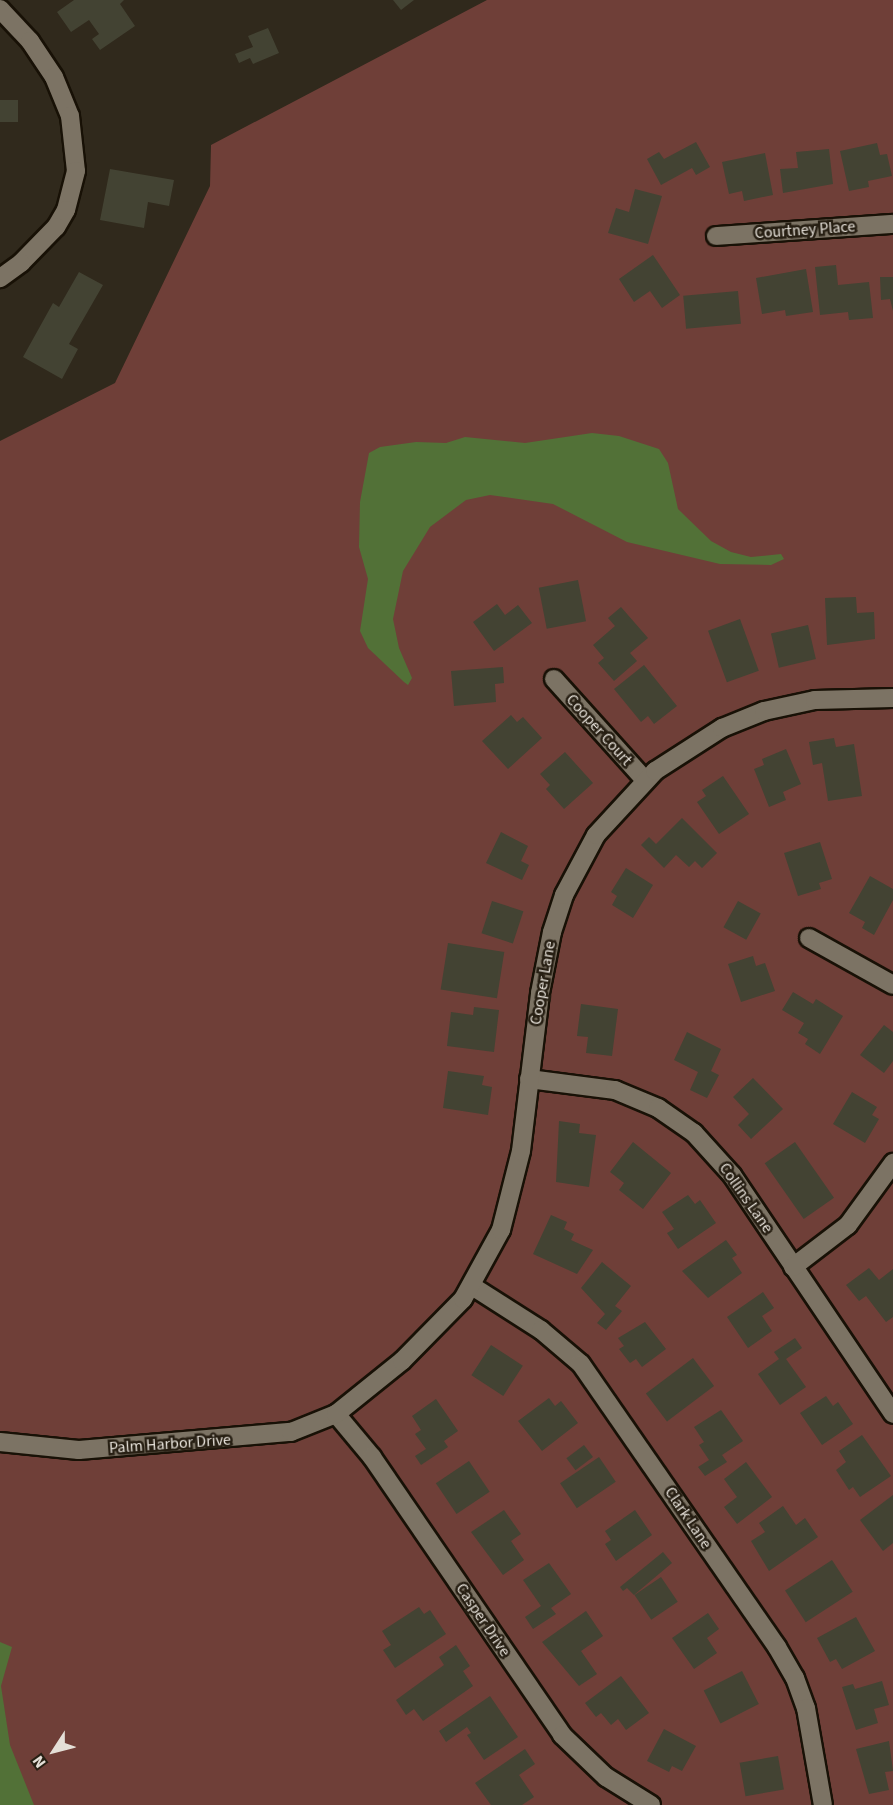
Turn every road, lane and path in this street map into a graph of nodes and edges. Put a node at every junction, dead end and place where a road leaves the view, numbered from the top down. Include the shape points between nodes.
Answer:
1 (0, 9) edge
2 (893, 224) edge
3 (716, 236) dead end
4 (0, 278) edge
5 (554, 679) dead end
6 (893, 698) edge
7 (645, 780) junction
8 (809, 938) dead end
9 (893, 985) edge
10 (529, 1079) junction
11 (893, 1163) edge
12 (793, 1267) junction
13 (472, 1286) junction
14 (336, 1414) junction
15 (893, 1414) edge
16 (0, 1442) edge
17 (651, 1805) edge
18 (823, 1805) edge

1 - 4 street via 30,40 54,77 70,116 76,171 70,200 56,227 21,263
2 - 3 street, Courtney Place
5 - 7 street, Cooper Court
6 - 7 street, Cooper Lane via 833,698 764,711 690,746
7 - 10 street, Cooper Lane via 596,835 564,895 544,968
8 - 9 street
10 - 12 street, Collins Lane via 615,1090 684,1124 723,1163
10 - 13 street, Cooper Lane via 512,1194 494,1245
11 - 12 street via 849,1225
12 - 15 street, Collins Lane
13 - 14 street, Cooper Lane via 416,1349
13 - 18 street, Clark Lane via 541,1330 581,1364 777,1647 806,1708
14 - 16 street, Palm Harbor Drive via 291,1432 194,1443 79,1450
14 - 17 street, Casper Drive via 372,1457 562,1735 606,1777

